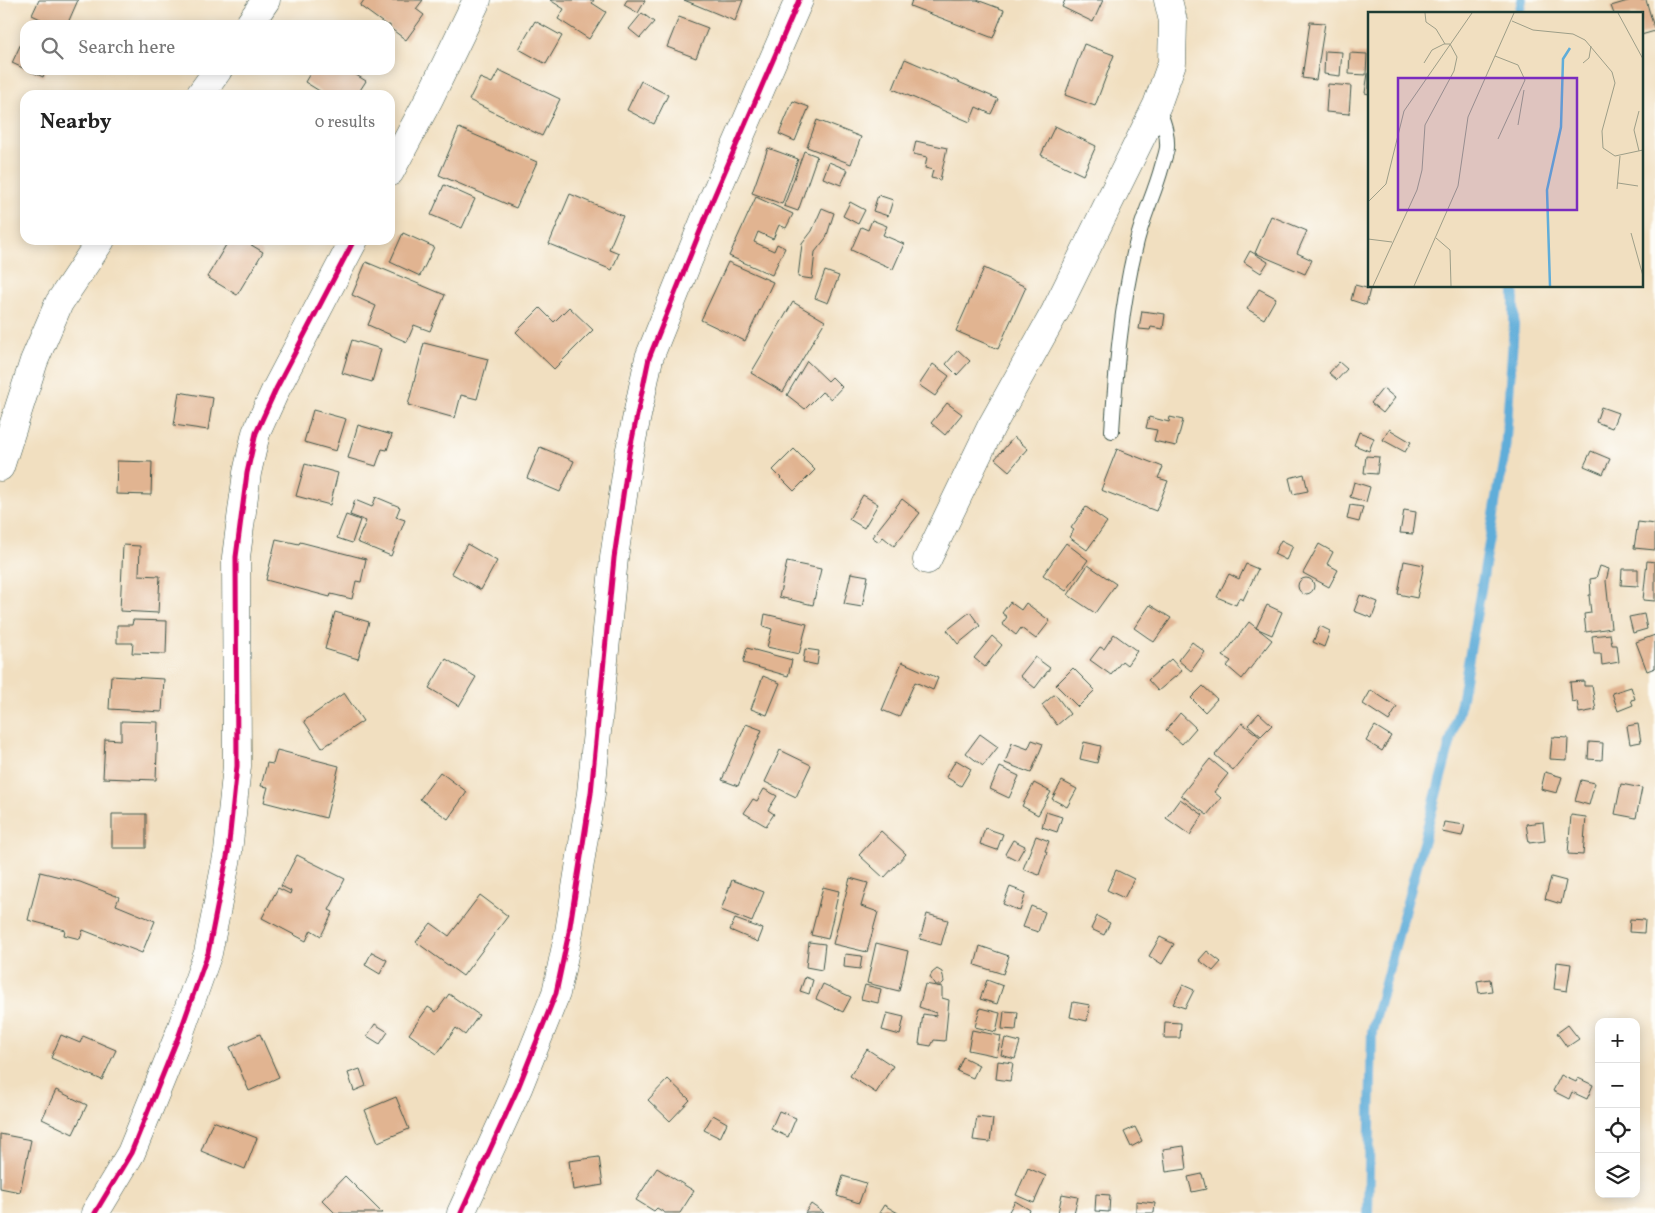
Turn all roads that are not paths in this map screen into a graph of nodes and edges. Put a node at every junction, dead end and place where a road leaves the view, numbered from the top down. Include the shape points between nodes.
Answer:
1 (266, 0) edge
2 (477, 0) edge
3 (799, 0) edge
4 (1168, 0) edge
5 (252, 20) edge
6 (214, 75) edge
7 (204, 90) edge
8 (1157, 105) junction
9 (395, 163) edge
10 (98, 245) edge
11 (351, 245) edge
12 (1112, 431) dead end
13 (0, 467) edge
14 (927, 560) dead end
15 (95, 1213) edge
16 (461, 1213) edge

1 - 5 street
2 - 9 street
3 - 16 street via 649,358 629,454 614,558 591,793 556,993 518,1088
4 - 8 street via 1172,20 1172,63
6 - 7 street
8 - 12 lane via 1167,132 1167,149 1141,224 1126,294 1116,365
8 - 14 street via 1055,312 991,427
10 - 13 street via 59,303 34,361
11 - 15 street via 256,433 247,473 236,557 237,766 228,852 208,953 131,1153

